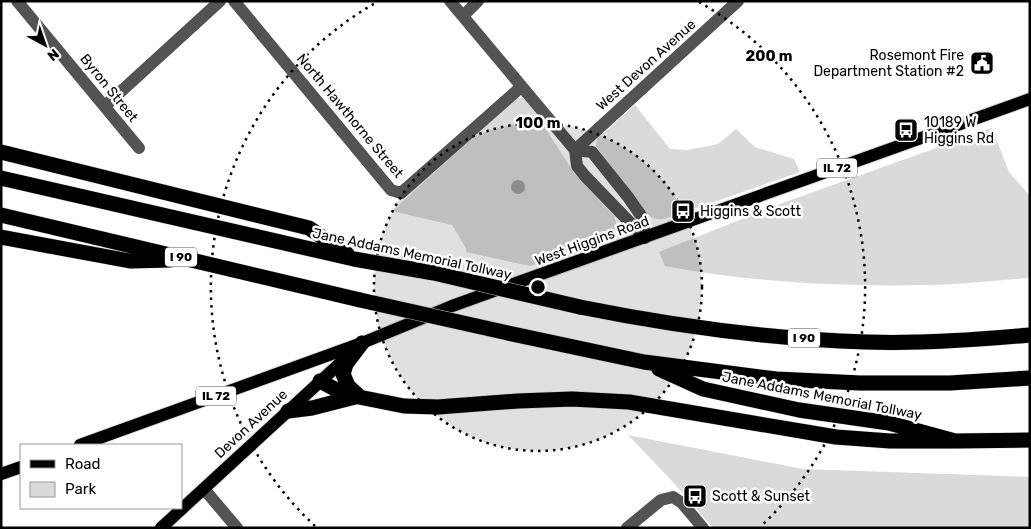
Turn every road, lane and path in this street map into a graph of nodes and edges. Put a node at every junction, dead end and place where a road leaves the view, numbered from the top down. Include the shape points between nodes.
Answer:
1 (17, 1) edge
2 (220, 1) edge
3 (234, 1) edge
4 (450, 1) edge
5 (478, 1) edge
6 (738, 1) edge
7 (463, 16) junction
8 (521, 87) junction
9 (1030, 99) edge
10 (105, 106) junction
11 (139, 148) dead end
12 (575, 150) junction
13 (1, 152) edge
14 (1, 178) edge
15 (1, 215) edge
16 (1, 237) edge
17 (645, 238) junction
18 (354, 259) junction
19 (192, 260) junction
20 (1030, 335) edge
21 (362, 343) junction
22 (644, 362) junction
23 (300, 366) junction
24 (1030, 378) edge
25 (320, 381) junction
26 (359, 396) junction
27 (288, 410) junction
28 (1030, 440) edge
29 (955, 441) junction
30 (83, 444) edge
31 (20, 467) edge
32 (1, 474) edge
33 (204, 489) junction
34 (182, 509) edge
35 (182, 509) edge
36 (161, 528) edge
37 (237, 528) edge
38 (627, 528) edge
39 (703, 528) edge

1 - 10 street, Byron Street
2 - 10 street
3 - 8 street, North Hawthorne Street via 391,190 401,192
4 - 7 street
5 - 7 street
6 - 12 street, West Devon Avenue
7 - 8 street
8 - 12 street
9 - 17 main road, West Higgins Road / IL 72
10 - 11 street, Byron Street
12 - 17 street via 577,166
12 - 17 street via 592,152 628,197 642,217
13 - 18 highway via 309,228
14 - 18 highway, Jane Addams Memorial Tollway / I 90
15 - 19 highway, Jane Addams Memorial Tollway / I 90
16 - 19 highway via 130,261
17 - 21 main road, West Higgins Road / IL 72 via 452,306
18 - 20 highway, Jane Addams Memorial Tollway / I 90, bridge via 434,273 632,318 769,336 934,342
19 - 22 highway, Jane Addams Memorial Tollway / I 90, bridge
21 - 23 main road, West Higgins Road / IL 72
21 - 25 main road, Devon Avenue
21 - 26 highway via 346,364 343,374 348,386
22 - 24 highway, Jane Addams Memorial Tollway / I 90 via 776,379 860,383 950,383
22 - 29 highway, Jane Addams Memorial Tollway / I 90 via 703,389 799,410 889,423
23 - 25 main road
23 - 30 main road, West Higgins Road / IL 72
25 - 26 highway via 344,394
25 - 27 main road, Devon Avenue
26 - 27 highway via 312,408
26 - 29 highway via 404,406 438,407 527,400 629,402 836,437
27 - 33 main road, Devon Avenue
28 - 29 highway, Jane Addams Memorial Tollway / I 90
31 - 32 main road
33 - 34 main road, Devon Avenue
33 - 37 street
35 - 36 main road, Devon Avenue
38 - 39 street via 661,500 673,497

